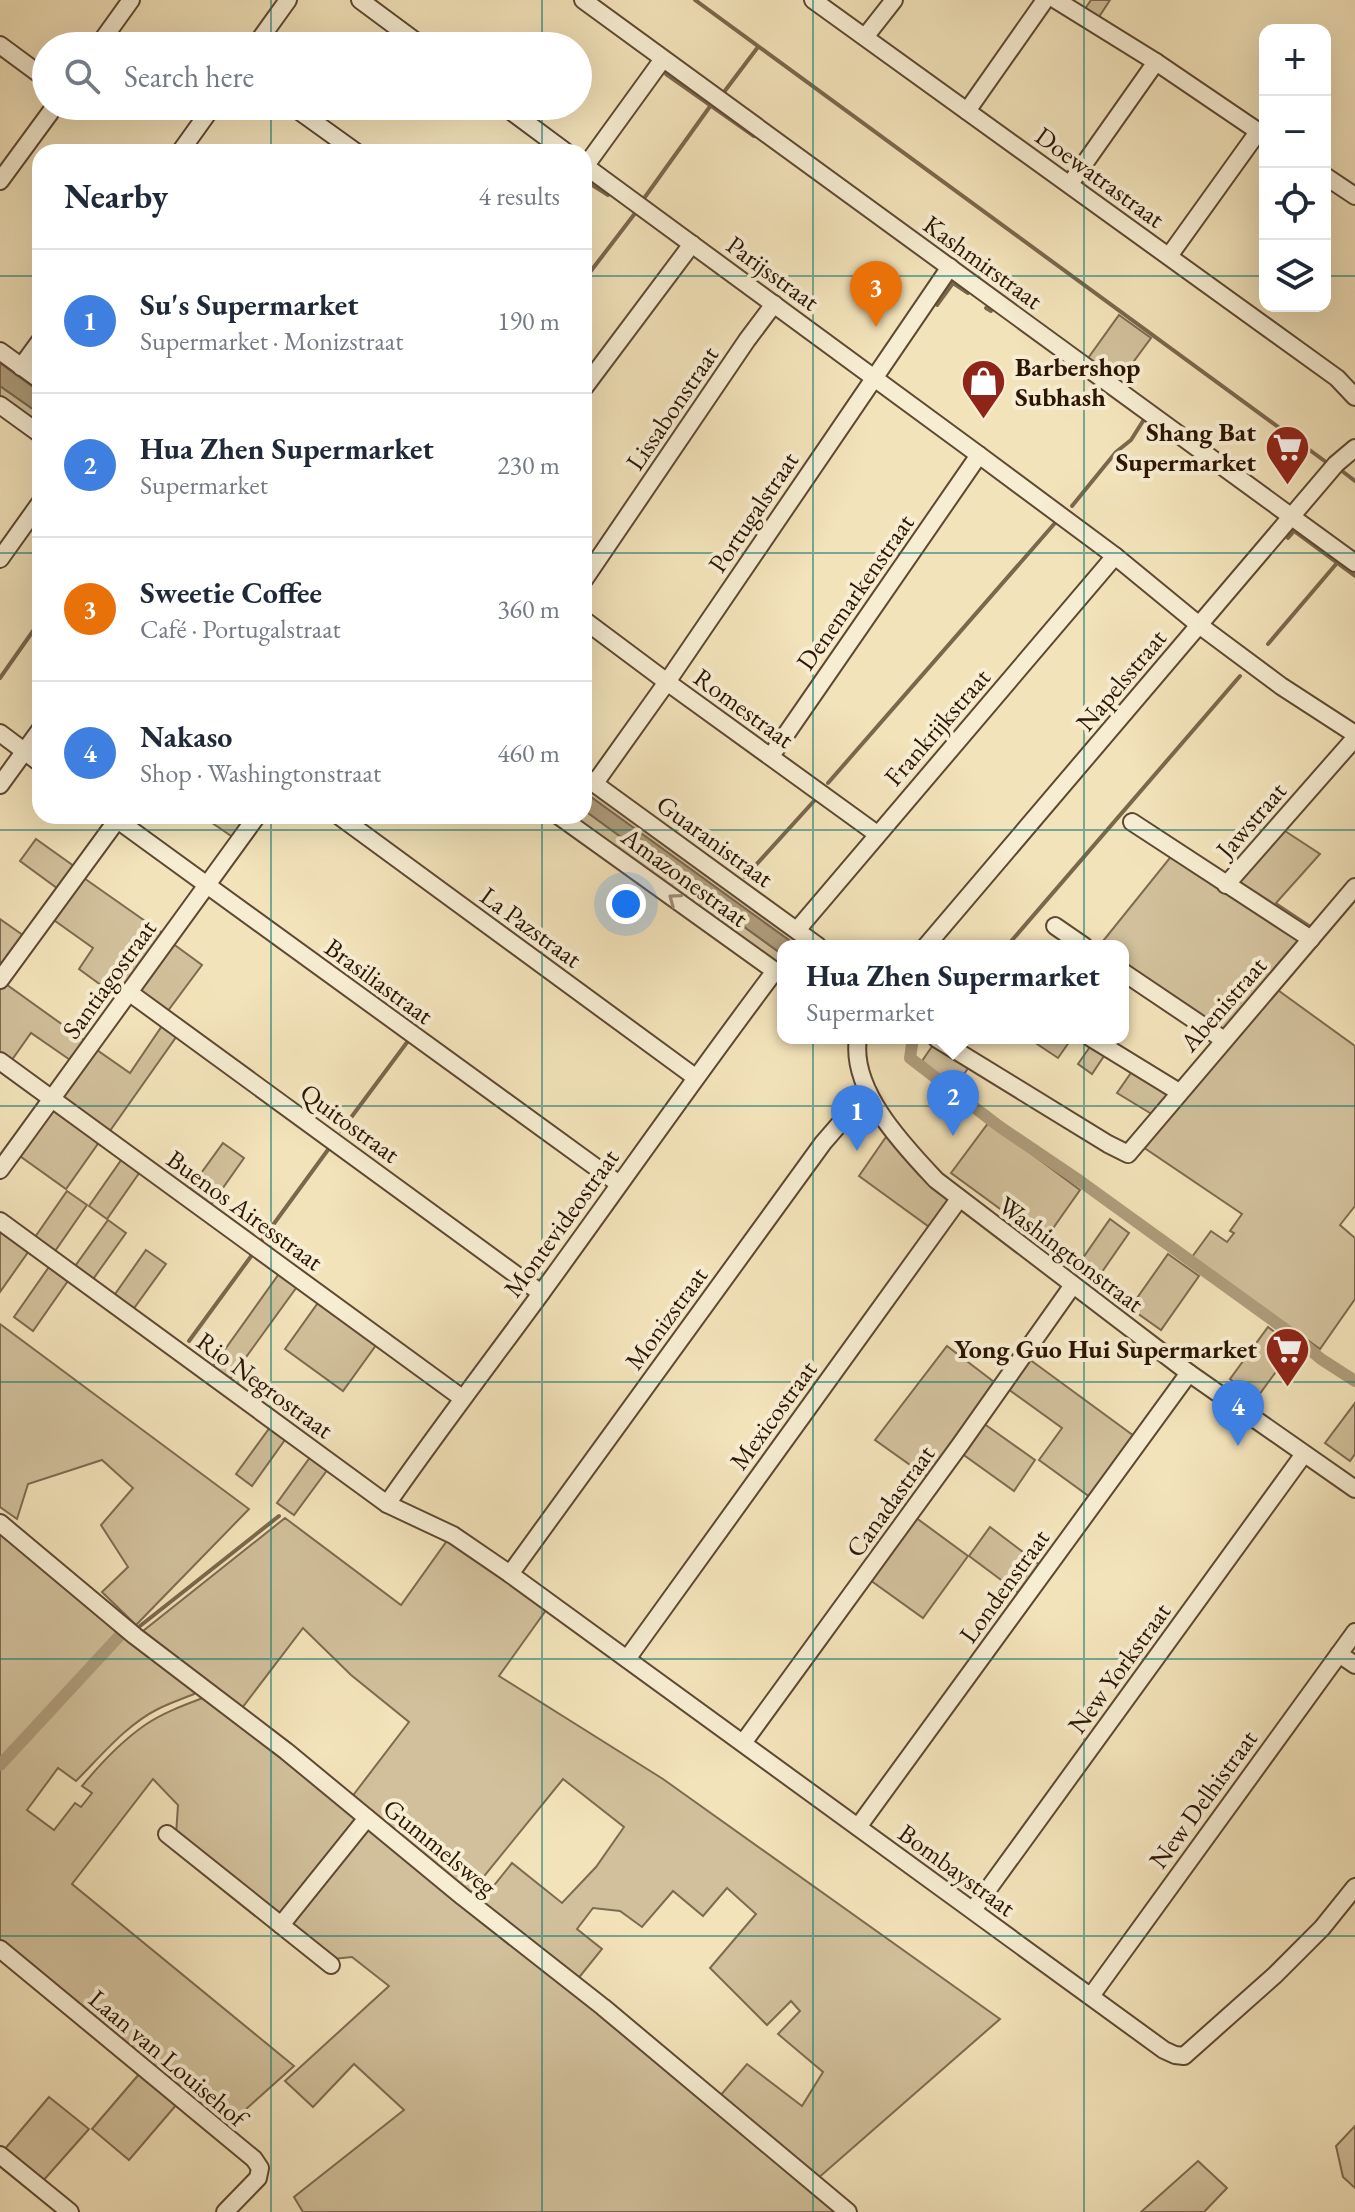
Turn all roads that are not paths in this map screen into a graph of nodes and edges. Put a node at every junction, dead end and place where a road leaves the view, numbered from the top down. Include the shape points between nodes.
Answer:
1 (131, 0) edge
2 (288, 0) edge
3 (360, 0) edge
4 (583, 0) edge
5 (813, 0) edge
6 (894, 0) edge
7 (1045, 0) edge
8 (1056, 0) edge
9 (108, 32) edge
10 (265, 32) edge
11 (403, 32) edge
12 (865, 37) junction
13 (0, 45) edge
14 (663, 59) junction
15 (1156, 62) junction
16 (32, 69) edge
17 (967, 111) junction
18 (45, 120) edge
19 (203, 120) edge
20 (311, 120) edge
21 (523, 120) edge
22 (1259, 132) edge
23 (1259, 138) edge
24 (186, 144) edge
25 (345, 144) edge
26 (555, 144) edge
27 (592, 156) edge
28 (592, 171) edge
29 (1331, 180) edge
30 (0, 181) edge
31 (1070, 184) junction
32 (1355, 196) edge
33 (692, 244) junction
34 (1169, 256) junction
35 (950, 267) junction
36 (774, 304) junction
37 (0, 351) edge
38 (32, 352) edge
39 (21, 367) junction
40 (32, 375) edge
41 (592, 377) edge
42 (874, 377) junction
43 (1355, 397) edge
44 (0, 405) edge
45 (32, 428) edge
46 (1355, 448) edge
47 (979, 455) junction
48 (32, 514) edge
49 (1290, 517) junction
50 (1115, 556) junction
51 (0, 559) edge
52 (1355, 563) edge
53 (592, 568) edge
54 (1199, 625) junction
55 (592, 626) edge
56 (667, 682) junction
57 (0, 733) edge
58 (1355, 736) edge
59 (32, 742) edge
60 (25, 752) junction
61 (771, 756) junction
62 (32, 757) edge
63 (592, 776) edge
64 (592, 782) edge
65 (0, 785) edge
66 (1132, 822) dead end
67 (111, 824) edge
68 (125, 824) edge
69 (251, 824) edge
70 (350, 824) edge
71 (570, 824) edge
72 (877, 834) junction
73 (206, 885) junction
74 (1226, 885) junction
75 (1355, 887) edge
76 (1055, 926) dead end
77 (797, 930) junction
78 (1311, 939) junction
79 (810, 940) edge
80 (931, 940) edge
81 (1075, 940) edge
82 (777, 973) edge
83 (777, 976) edge
84 (1129, 976) edge
85 (0, 980) edge
86 (130, 993) junction
87 (1224, 1040) junction
88 (857, 1044) edge
89 (945, 1044) edge
90 (1101, 1044) edge
91 (0, 1061) edge
92 (695, 1077) junction
93 (1179, 1092) junction
94 (52, 1099) junction
95 (871, 1100) junction
96 (0, 1170) edge
97 (619, 1184) junction
98 (959, 1199) junction
99 (0, 1221) edge
100 (1073, 1285) junction
101 (541, 1293) junction
102 (1189, 1373) junction
103 (462, 1398) junction
104 (1304, 1454) junction
105 (1355, 1489) edge
106 (387, 1504) junction
107 (0, 1523) edge
108 (510, 1574) junction
109 (1355, 1632) edge
110 (1339, 1654) junction
111 (627, 1659) junction
112 (1355, 1665) edge
113 (743, 1743) junction
114 (367, 1818) junction
115 (858, 1827) junction
116 (167, 1834) dead end
117 (1355, 1887) edge
118 (973, 1910) junction
119 (281, 1925) junction
120 (0, 1949) edge
121 (331, 1965) dead end
122 (1091, 1996) junction
123 (0, 2155) edge
124 (70, 2212) edge
125 (225, 2212) edge
126 (848, 2212) edge

1 - 9 street
2 - 10 street
3 - 11 street
4 - 14 street, Kashmirstraat
5 - 12 street, Doewatrastraat
6 - 12 street
7 - 17 street
8 - 15 street
12 - 17 street, Doewatrastraat
13 - 16 street
14 - 27 street
14 - 35 street, Kashmirstraat
15 - 22 street
15 - 31 street
17 - 31 street, Doewatrastraat
18 - 30 street
19 - 24 street
20 - 25 street
21 - 26 street
23 - 34 street
28 - 33 street, Parijsstraat
29 - 32 street
31 - 34 street, Doewatrastraat
33 - 36 street, Parijsstraat
33 - 41 street
34 - 43 street, Doewatrastraat via 1337,378
35 - 42 street, Portugalstraat
35 - 49 street, Kashmirstraat
36 - 42 street, Parijsstraat
36 - 53 street, Lissabonstraat
37 - 39 street
38 - 39 street
39 - 40 street
42 - 47 street, Parijsstraat
42 - 56 street, Portugalstraat
44 - 45 street
46 - 49 street, Napelsstraat
47 - 50 street, Parijsstraat
47 - 61 street, Denemarkenstraat
48 - 51 street
49 - 52 street, Kashmirstraat
49 - 54 street, Napelsstraat
50 - 54 street, Parijsstraat
50 - 72 street, Frankrijkstraat
54 - 58 street, Parijsstraat
54 - 80 street, Napelsstraat
55 - 56 street, Romestraat
56 - 61 street, Romestraat
56 - 63 street, Portugalstraat
57 - 60 street
58 - 74 street, Jawstraat
59 - 60 street
60 - 62 street
60 - 65 street
61 - 72 street, Romestraat
64 - 77 street, Guaranistraat
66 - 74 street, Jawstraat
67 - 85 street
68 - 73 street, Brasiliastraat
69 - 73 street, Santiagostraat
70 - 92 street, La Pazstraat
82 -> 71 street, Amazonestraat
72 - 77 street, Frankrijkstraat
73 - 86 street, Santiagostraat
73 - 97 street, Brasiliastraat
74 - 78 street
75 - 78 street, Abenistraat
76 - 81 street
77 - 79 street, Guaranistraat
78 - 87 street, Abenistraat
83 - 92 street, Montevideostraat
84 - 87 street
86 - 94 street, Santiagostraat
86 - 101 street, Quitostraat
87 - 93 street, Abenistraat
88 - 95 street, Washingtonstraat via 860,1076
89 - 93 street, Abenistraat via 1128,1154
90 - 93 street
91 - 94 street, Buenos Airesstraat
92 - 97 street, Montevideostraat
94 - 96 street, Santiagostraat
94 - 103 street, Buenos Airesstraat
95 - 98 street, Washingtonstraat via 912,1155
95 - 108 street, Monizstraat via 849,1113 823,1143
97 - 101 street, Montevideostraat
98 - 100 street, Washingtonstraat
98 - 111 street, Mexicostraat
99 - 106 street, Rio Negrostraat
100 - 102 street, Washingtonstraat
100 - 113 street, Canadastraat
101 - 103 street, Montevideostraat
102 - 104 street, Washingtonstraat
102 - 115 street, Londenstraat
103 - 106 street, Montevideostraat
104 - 105 street, Washingtonstraat
104 - 118 street, New Yorkstraat
106 - 108 street, Rio Negrostraat via 453,1535
107 - 114 street, Gummelsweg
108 - 111 street, Bombaystraat
109 - 110 street, New Delhistraat
110 - 112 street
110 - 122 street, New Delhistraat
111 - 113 street, Bombaystraat
113 - 115 street, Bombaystraat
114 - 119 street
114 - 126 street, Gummelsweg
115 - 118 street, Bombaystraat
116 - 119 street
117 - 122 street, Bombaystraat via 1275,1975 1184,2056 1164,2050
118 - 122 street, Bombaystraat
119 - 121 street
120 - 125 street, Laan van Louisehof via 254,2159 260,2168 258,2178
123 - 124 street

